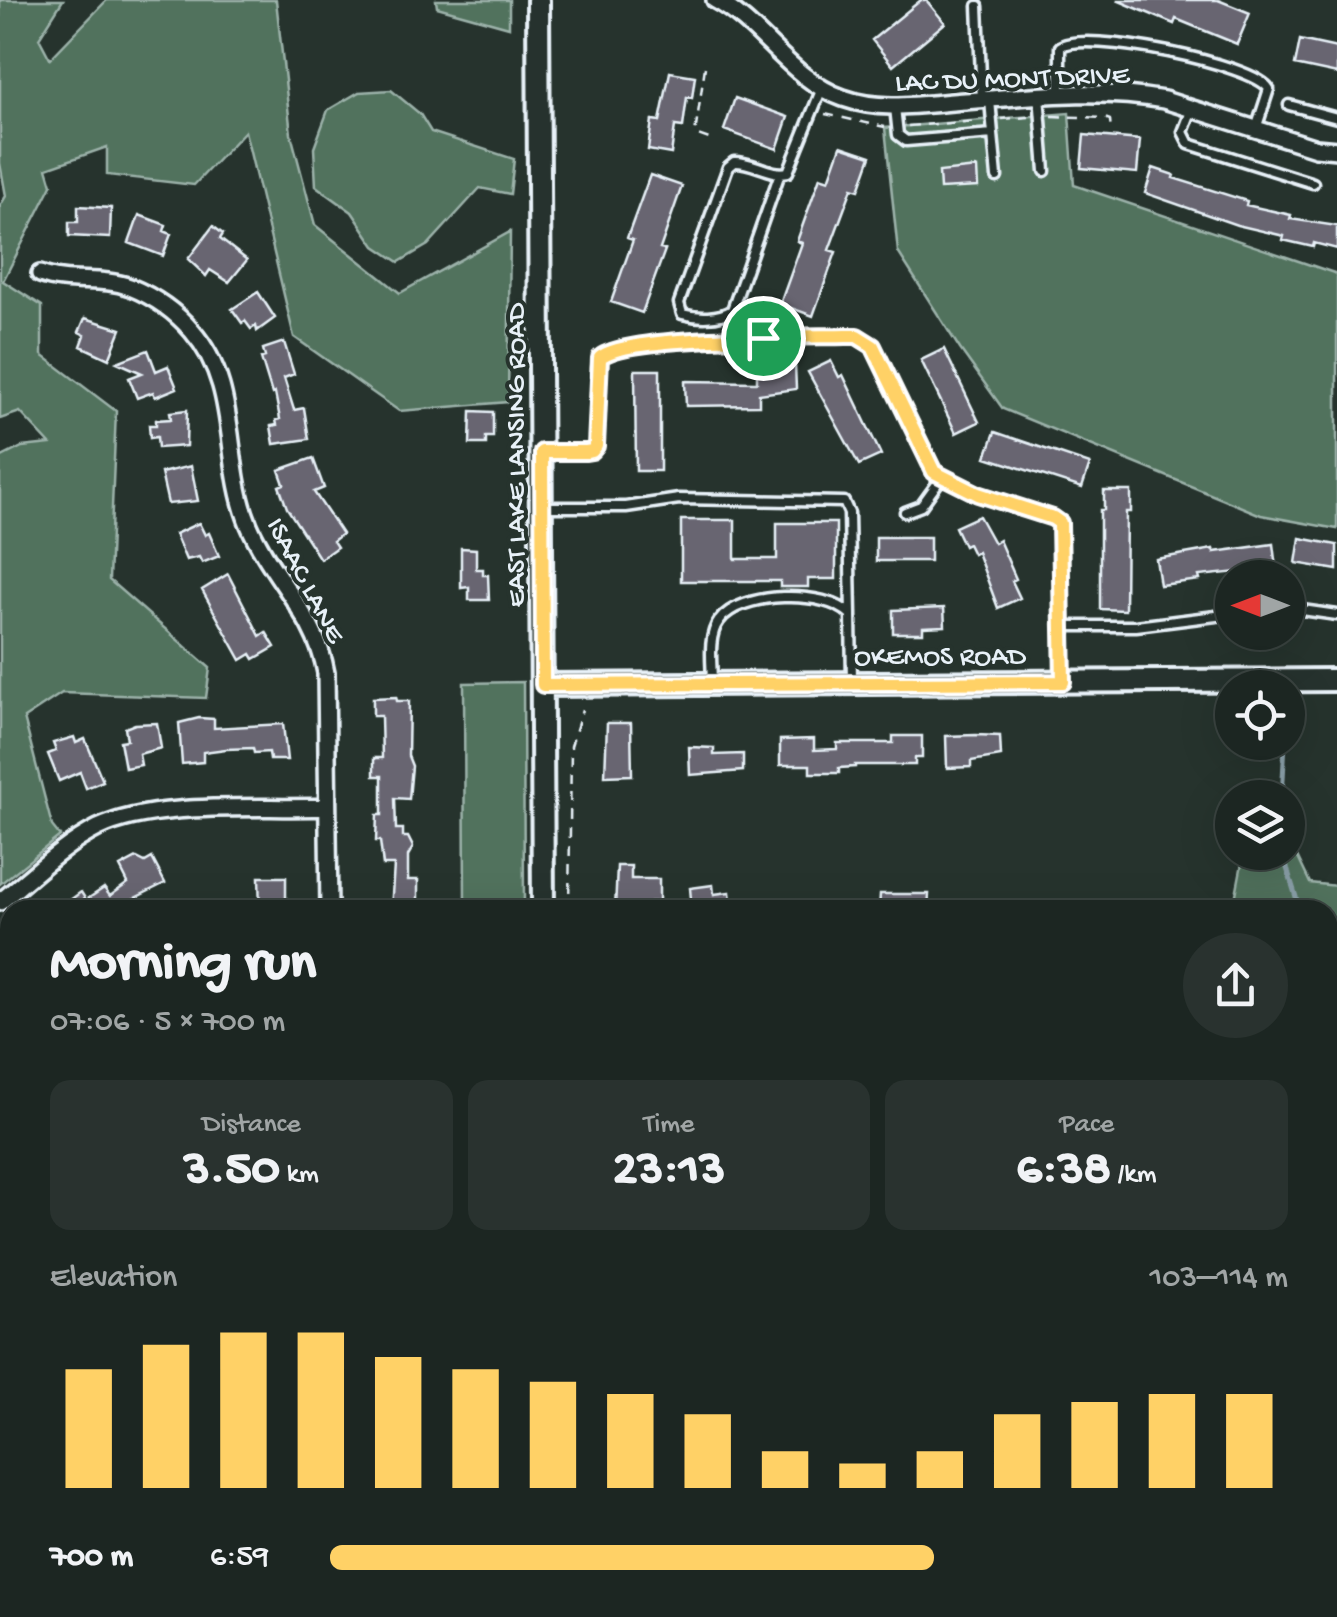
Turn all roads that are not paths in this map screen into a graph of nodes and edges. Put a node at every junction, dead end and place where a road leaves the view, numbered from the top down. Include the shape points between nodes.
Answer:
1 (538, 0) edge
2 (715, 0) edge
3 (978, 6) dead end
4 (822, 88) junction
5 (1060, 93) junction
6 (1039, 95) junction
7 (986, 100) junction
8 (1289, 105) dead end
9 (895, 107) junction
10 (1192, 108) junction
11 (1337, 118) edge
12 (1256, 129) junction
13 (993, 134) junction
14 (1337, 150) edge
15 (1045, 171) dead end
16 (780, 174) junction
17 (997, 176) dead end
18 (1314, 183) dead end
19 (40, 274) dead end
20 (542, 452) junction
21 (942, 476) junction
22 (542, 508) junction
23 (904, 512) dead end
24 (1305, 610) edge
25 (850, 614) junction
26 (1337, 615) edge
27 (1215, 616) edge
28 (1061, 626) junction
29 (1337, 680) edge
30 (852, 682) junction
31 (1063, 682) junction
32 (712, 683) junction
33 (543, 685) junction
34 (327, 807) junction
35 (2, 900) edge
36 (329, 900) edge
37 (543, 900) edge

1 - 20 street, EAST LAKE LANSING ROAD
2 - 4 street, LAC DU MONT DRIVE
3 - 7 lane
4 - 9 street, LAC DU MONT DRIVE
4 - 16 lane via 794,163
5 - 6 street, LAC DU MONT DRIVE
5 - 10 street, LAC DU MONT DRIVE via 1139,96
5 - 12 lane via 1060,47 1066,42 1160,50 1264,80 1268,90
6 - 7 street, LAC DU MONT DRIVE
6 - 15 lane
7 - 9 street, LAC DU MONT DRIVE
7 - 13 lane
8 - 11 lane
9 - 13 lane via 906,142
10 - 12 street, LAC DU MONT DRIVE
10 - 18 lane via 1183,132 1189,144
12 - 14 street, LAC DU MONT DRIVE
13 - 17 lane
16 - 16 lane via 744,161 728,167 679,303 682,314 732,310
19 - 34 street, ISAAC LANE via 104,280 147,294 186,324 214,360 230,418 240,501 322,651
20 - 21 lane via 596,446 598,368 606,352 680,342 857,336 873,346 928,464
20 - 22 street, EAST LAKE LANSING ROAD
21 - 23 lane via 921,506
21 - 28 lane via 1060,523
22 - 25 lane via 678,499 844,502
22 - 33 street, EAST LAKE LANSING ROAD
24 - 26 lane
25 - 30 lane
25 - 32 lane via 834,601 808,597 737,606 712,637
27 - 28 lane
28 - 31 lane
29 - 31 street, OKEMOS ROAD
30 - 31 street, OKEMOS ROAD
30 - 32 street, OKEMOS ROAD
32 - 33 street, OKEMOS ROAD
33 - 37 street, EAST LAKE LANSING ROAD
34 - 35 street via 131,817 71,844
34 - 36 street, ISAAC LANE

